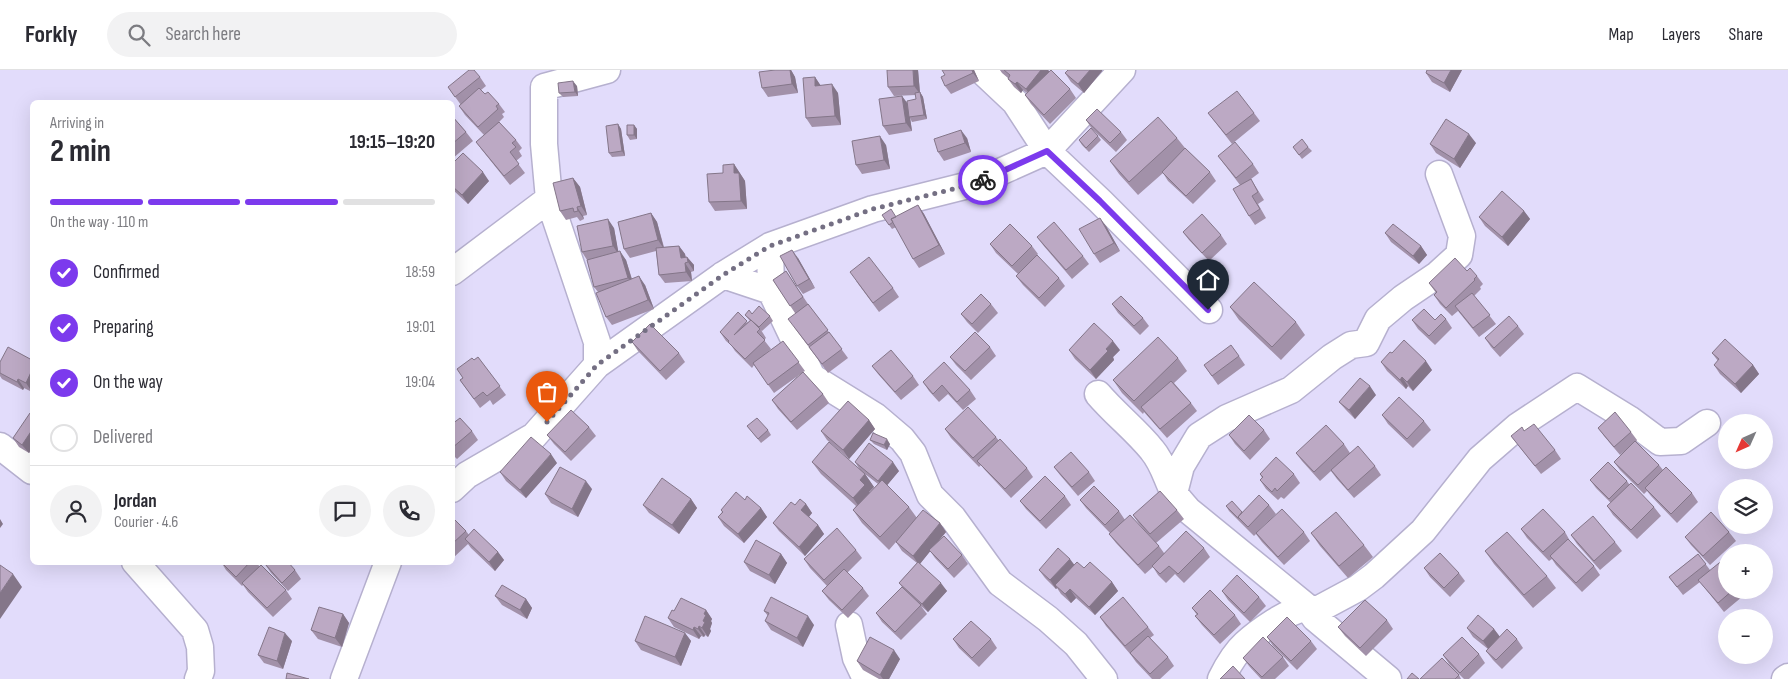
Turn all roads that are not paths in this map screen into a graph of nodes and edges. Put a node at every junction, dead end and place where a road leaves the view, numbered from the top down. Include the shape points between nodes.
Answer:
1 (607, 70) edge
2 (981, 70) edge
3 (1122, 70) edge
4 (1047, 151) junction
5 (1439, 174) dead end
6 (550, 199) junction
7 (770, 246) junction
8 (455, 270) edge
9 (723, 275) junction
10 (771, 291) junction
11 (1208, 310) dead end
12 (597, 365) junction
13 (1098, 394) dead end
14 (1707, 423) dead end
15 (0, 446) edge
16 (30, 469) edge
17 (455, 486) edge
18 (1174, 493) junction
19 (138, 565) edge
20 (387, 565) edge
21 (1307, 607) junction
22 (849, 625) dead end
23 (198, 679) edge
24 (344, 679) edge
25 (866, 679) edge
26 (1104, 679) edge
27 (1221, 679) edge
28 (1388, 679) edge

1 - 6 street via 544,87 544,144
2 - 4 street via 1015,102
3 - 4 street
4 - 7 street via 973,184 873,209
4 - 11 street
5 - 18 street via 1462,236 1459,255 1378,319 1366,343 1351,346 1291,390 1227,418 1200,436 1181,466
6 - 8 street
6 - 12 street via 597,342
7 - 9 street
7 - 10 street
9 - 10 street
9 - 12 street
10 - 26 street via 812,377 875,416 902,439 913,453 930,494 957,524 1000,583 1076,644
12 - 17 street via 534,436 467,475
13 - 18 street via 1162,463
14 - 21 street via 1681,441 1660,442 1577,387 1518,426 1480,459 1423,531 1374,576 1317,610
15 - 16 street
18 - 21 street via 1188,510
19 - 23 street via 195,630 200,647
20 - 24 street
21 - 27 street via 1287,614 1245,644
21 - 28 street via 1315,618
22 - 25 street via 856,658

